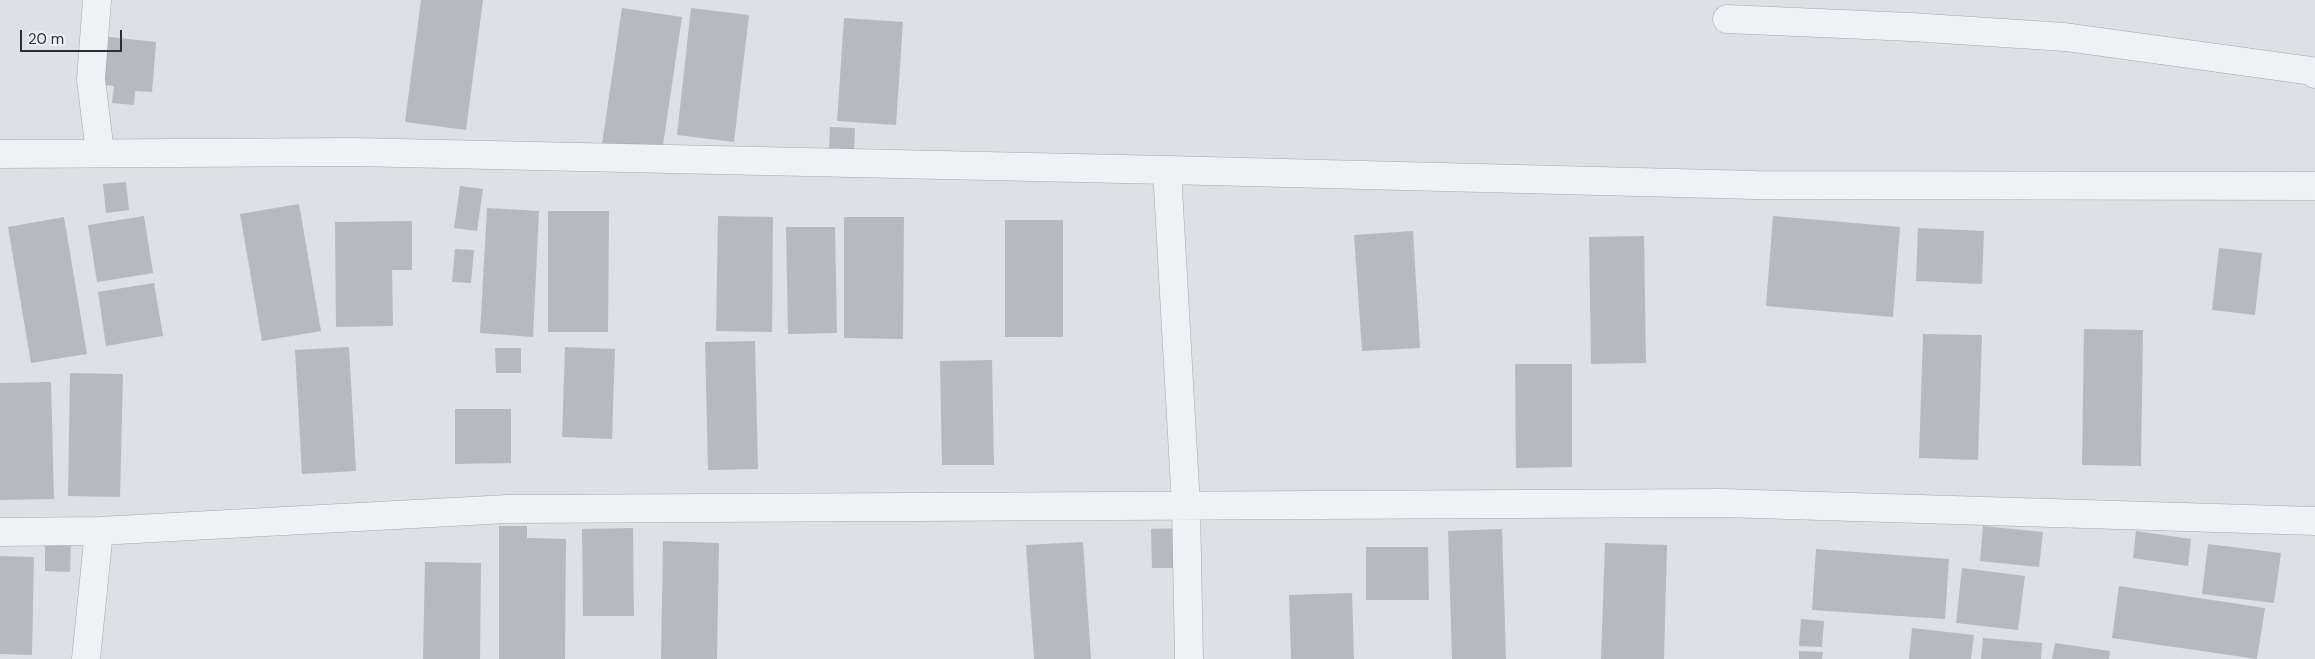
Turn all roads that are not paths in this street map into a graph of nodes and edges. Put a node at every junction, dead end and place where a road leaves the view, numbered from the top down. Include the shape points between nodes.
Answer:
1 (97, 0) edge
2 (1727, 20) dead end
3 (2315, 74) edge
4 (100, 153) junction
5 (0, 154) edge
6 (1168, 170) junction
7 (2315, 186) edge
8 (1186, 506) junction
9 (2315, 521) edge
10 (99, 531) junction
11 (0, 532) edge
12 (86, 659) edge
13 (1189, 659) edge

1 - 4 street via 91,79
2 - 3 street via 2066,37 2312,71
4 - 5 street
4 - 6 street via 354,152
6 - 7 street via 1755,185
6 - 8 street
8 - 9 street via 1722,503
8 - 10 street via 507,509
8 - 13 street
10 - 11 street
10 - 12 street

